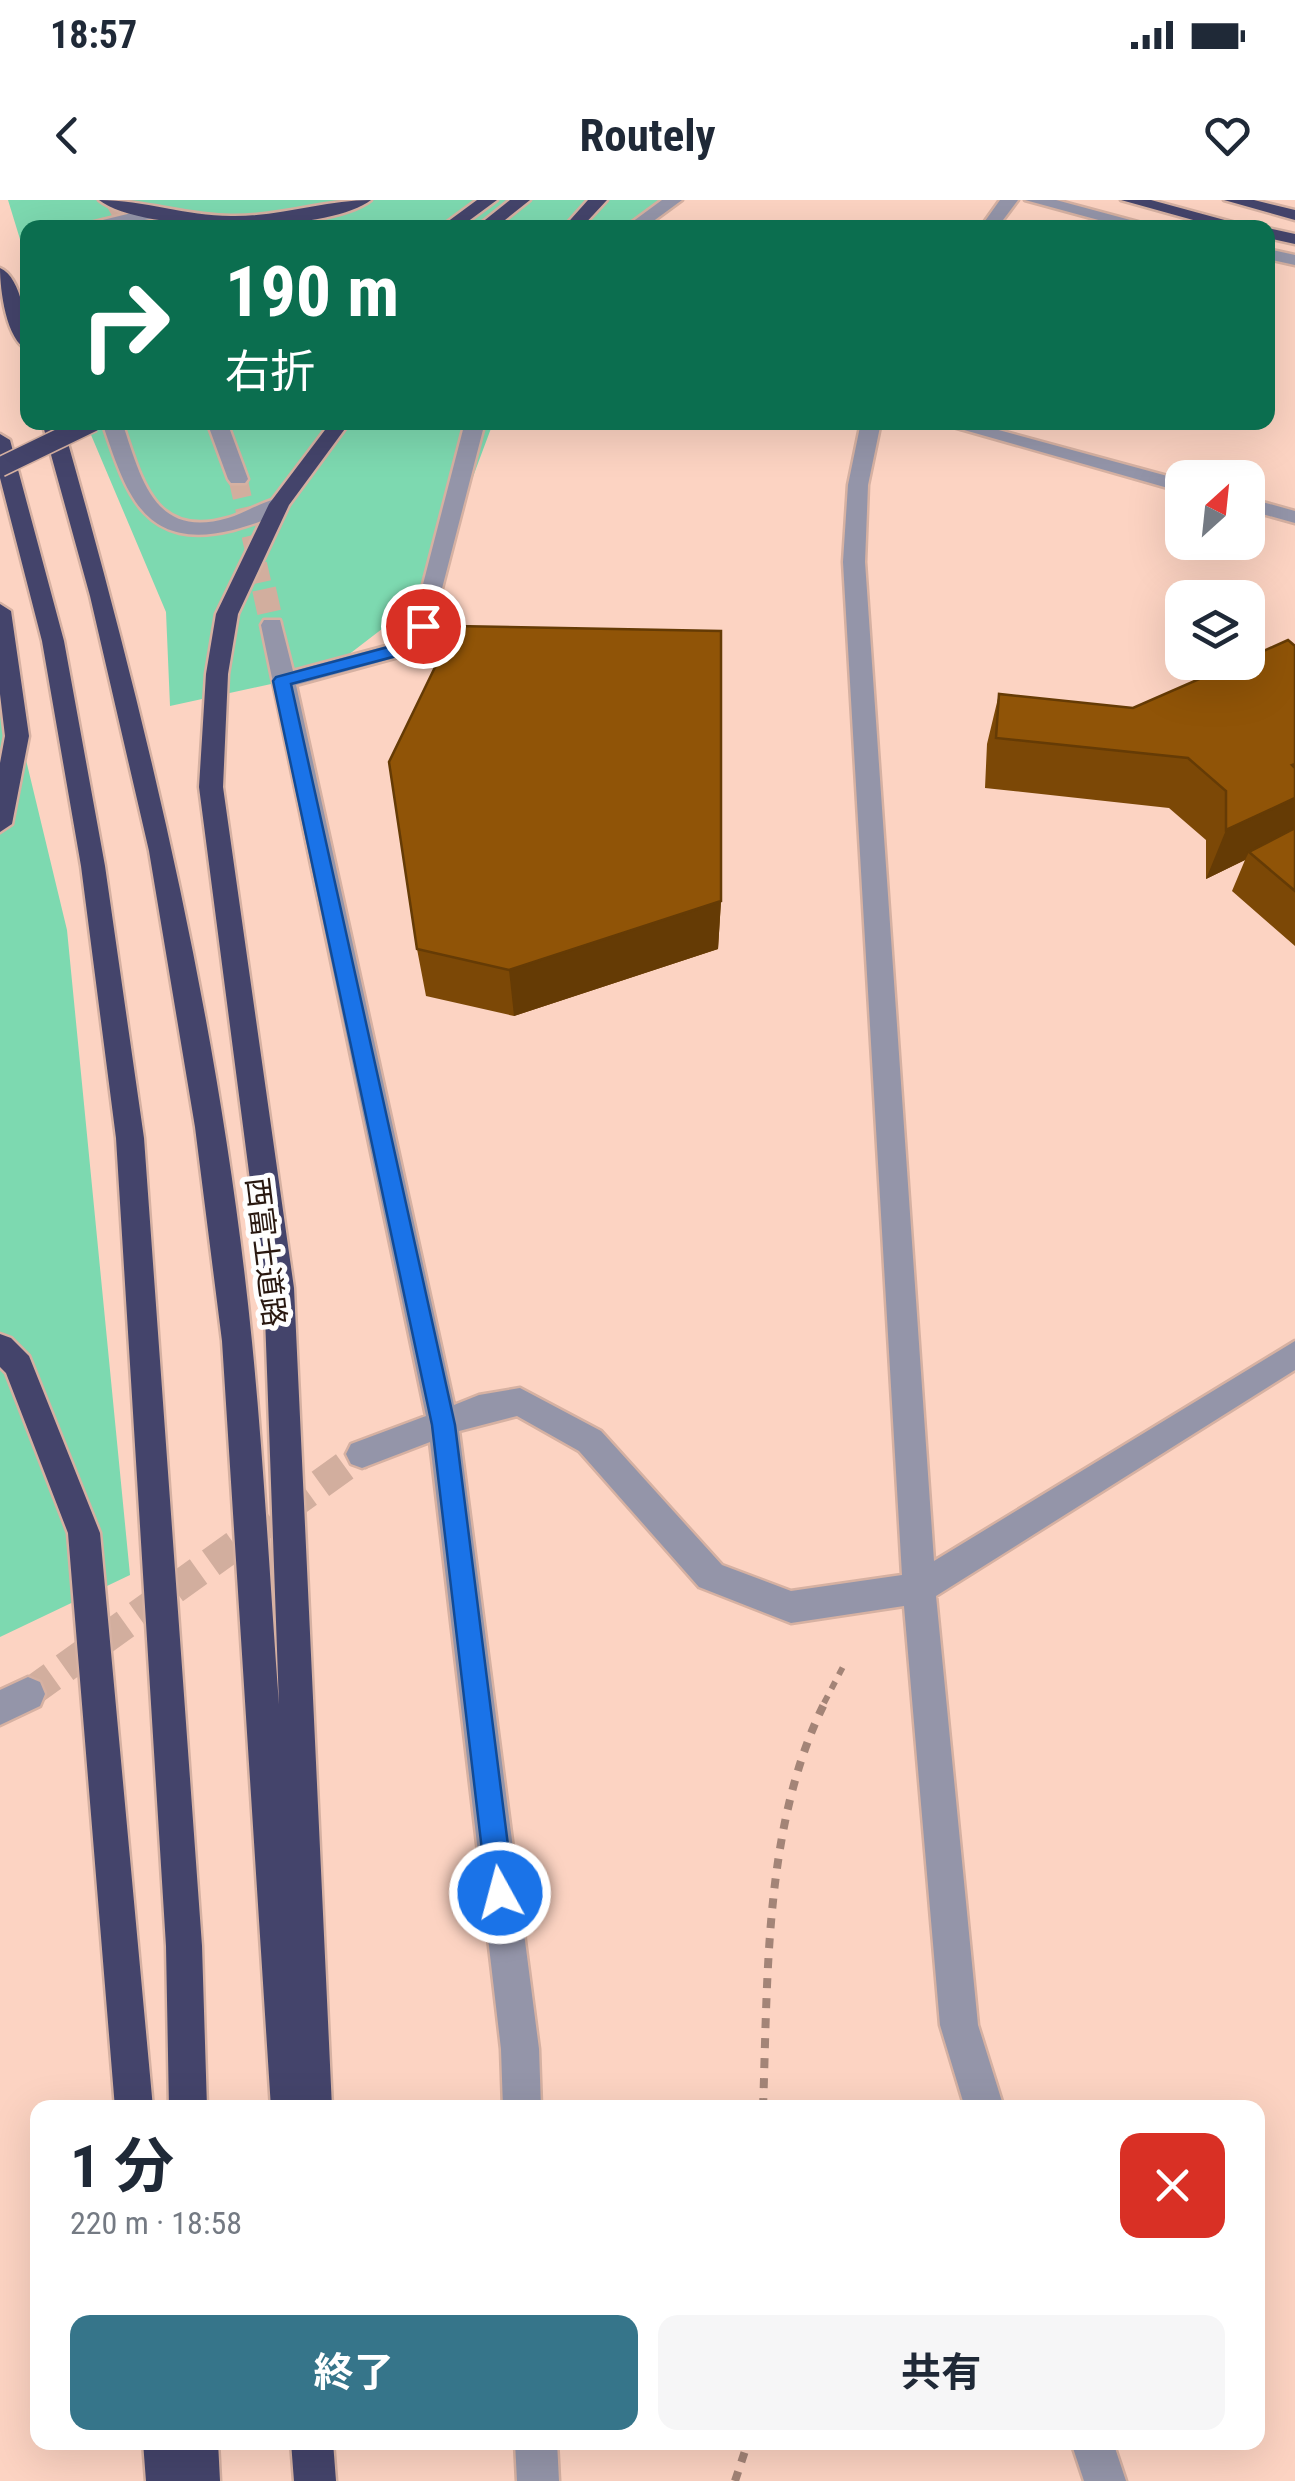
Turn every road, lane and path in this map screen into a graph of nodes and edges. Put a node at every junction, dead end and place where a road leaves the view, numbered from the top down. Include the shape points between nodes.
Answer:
1 (108, 200) edge
2 (362, 200) edge
3 (488, 200) edge
4 (521, 200) edge
5 (598, 200) edge
6 (673, 200) edge
7 (1034, 200) edge
8 (1130, 200) edge
9 (1233, 200) edge
10 (148, 214) junction
11 (1295, 215) edge
12 (118, 220) edge
13 (193, 220) edge
14 (275, 220) edge
15 (459, 220) edge
16 (495, 220) edge
17 (579, 220) edge
18 (644, 220) edge
19 (1118, 220) edge
20 (1213, 220) edge
21 (0, 273) edge
22 (20, 324) edge
23 (54, 430) edge
24 (76, 430) edge
25 (115, 430) edge
26 (220, 430) edge
27 (335, 430) edge
28 (473, 430) edge
29 (868, 430) edge
30 (975, 430) edge
31 (0, 440) edge
32 (0, 467) edge
33 (238, 479) tunnel mouth
34 (1165, 481) edge
35 (279, 504) junction
36 (1265, 509) edge
37 (1295, 517) edge
38 (0, 611) edge
39 (272, 625) tunnel mouth
40 (282, 681) junction
41 (0, 824) edge
42 (0, 1346) edge
43 (1295, 1354) edge
44 (443, 1425) junction
45 (362, 1454) tunnel mouth
46 (919, 1588) junction
47 (846, 1661) dead end
48 (133, 2100) edge
49 (188, 2100) edge
50 (289, 2100) edge
51 (313, 2100) edge
52 (521, 2100) edge
53 (763, 2100) edge
54 (982, 2100) edge
55 (165, 2450) edge
56 (198, 2450) edge
57 (313, 2450) edge
58 (327, 2450) edge
59 (536, 2450) edge
60 (745, 2450) edge
61 (1094, 2450) edge
62 (167, 2481) edge
63 (198, 2481) edge
64 (315, 2481) edge
65 (328, 2481) edge
66 (538, 2481) edge
67 (735, 2481) edge
68 (1104, 2481) edge

1 - 10 highway
2 - 14 highway
3 - 15 highway
4 - 16 highway
5 - 17 highway
6 - 18 street
7 - 19 street
8 - 20 highway
9 - 11 highway
10 - 12 street
10 - 13 highway
21 - 22 highway
23 - 50 highway, 西富士道路 via 162,850 210,1127 237,1341
24 - 32 highway, bridge
25 - 35 street via 136,487 162,519 212,529
26 - 33 street
27 - 35 highway
28 - 40 street via 423,626 394,651
29 - 46 street via 854,562
30 - 34 street
31 - 49 highway via 56,660 93,866 130,1138 182,1907
35 - 51 highway via 227,614 211,787 280,1288
36 - 37 street
38 - 41 highway via 16,736
39 - 40 street
40 - 44 street
42 - 48 highway via 18,1365 84,1533
43 - 46 street
44 - 45 street
44 - 46 street via 479,1409 520,1402 590,1440 711,1576 792,1606
44 - 52 street
46 - 54 street via 959,2025
47 - 53 path via 812,1730 795,1787 771,1924
55 - 62 highway
56 - 63 highway
57 - 64 highway
58 - 65 highway
59 - 66 street
60 - 67 path
61 - 68 street

